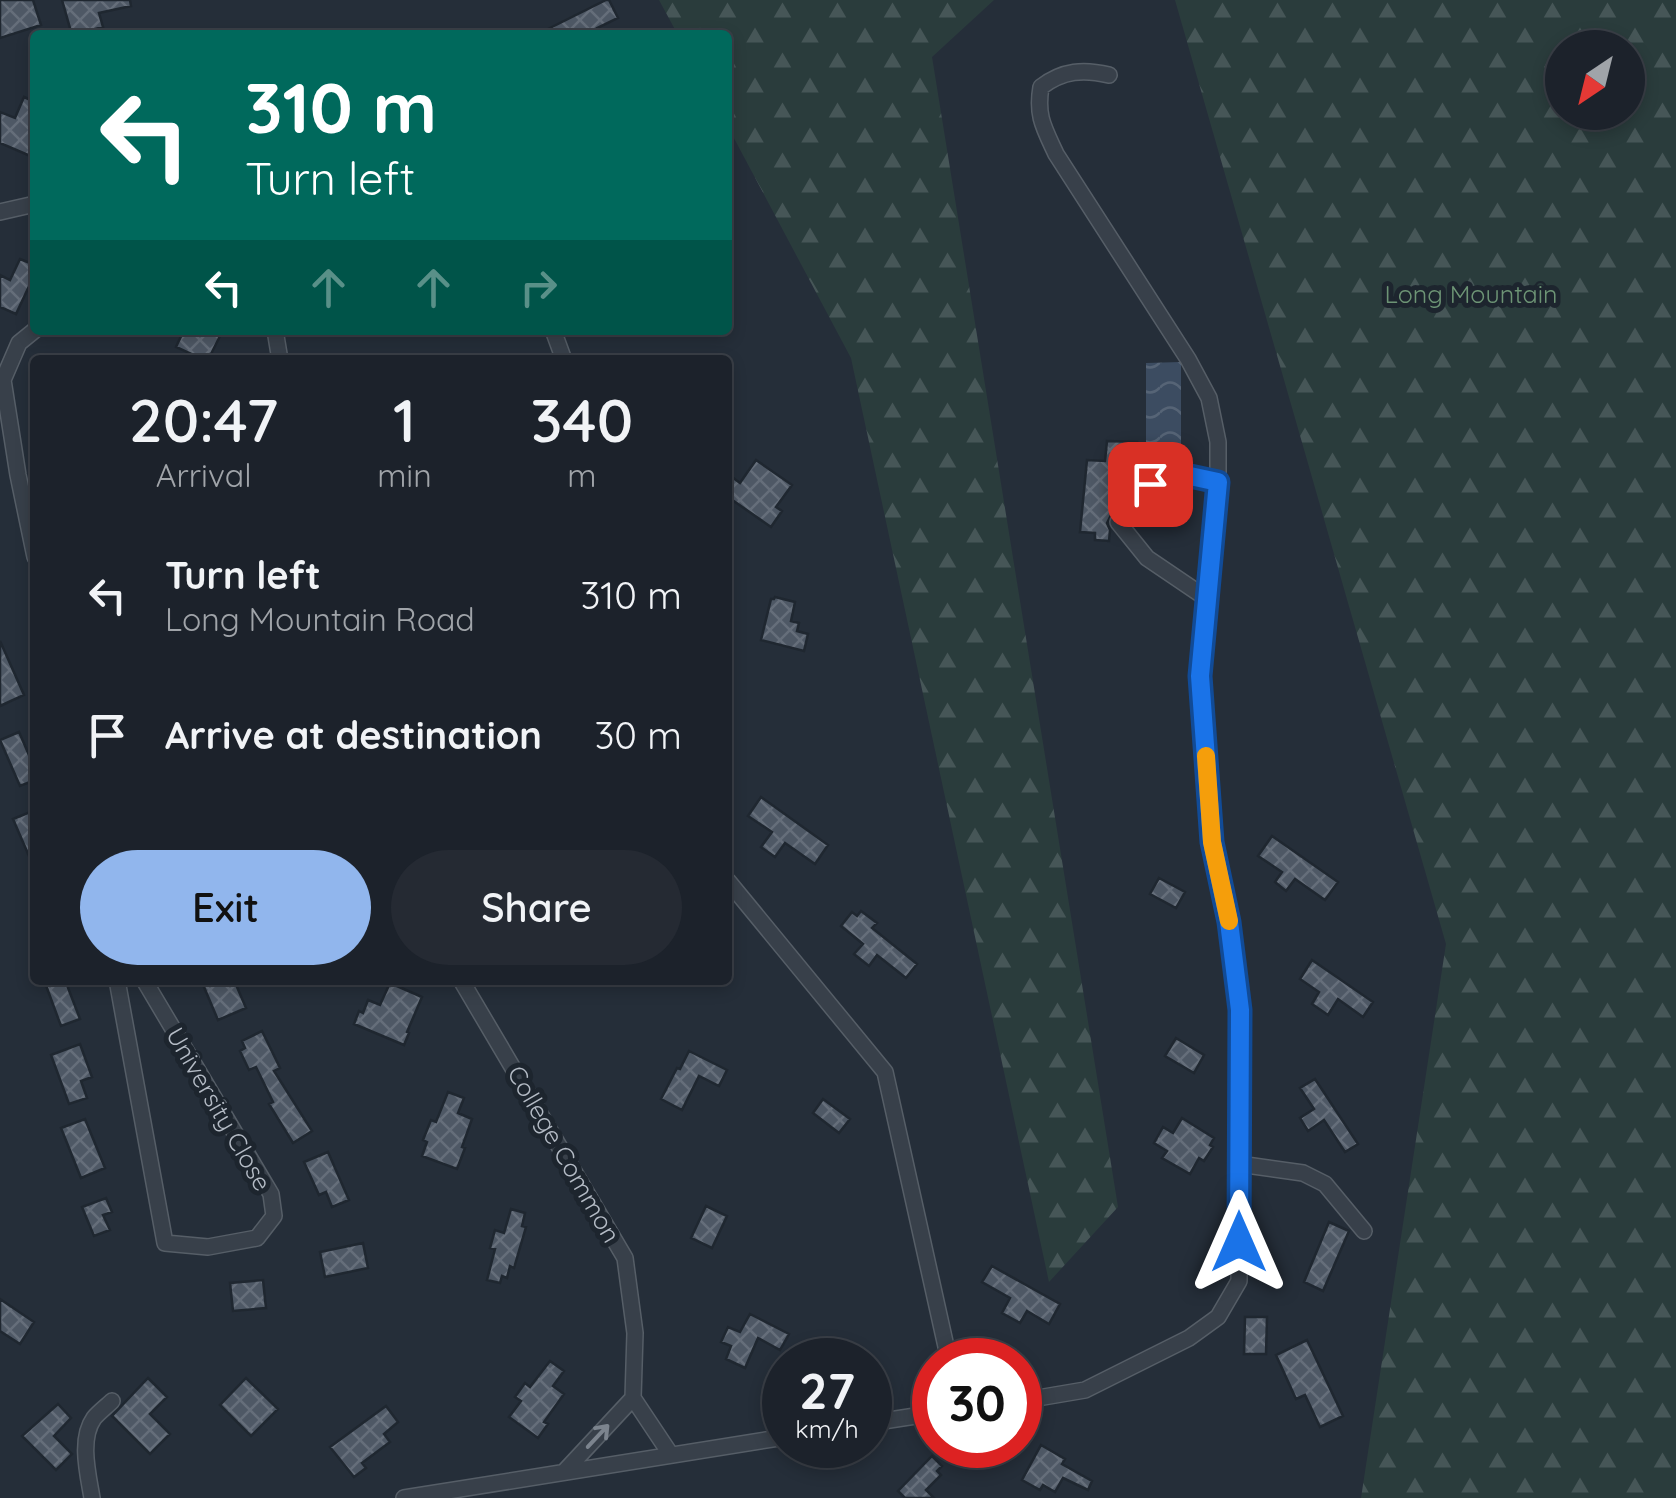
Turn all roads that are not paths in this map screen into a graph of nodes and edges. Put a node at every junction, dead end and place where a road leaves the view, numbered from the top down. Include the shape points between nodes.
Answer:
1 (1110, 75) dead end
2 (30, 205) edge
3 (0, 212) edge
4 (30, 334) edge
5 (1218, 482) junction
6 (1121, 497) dead end
7 (1118, 522) dead end
8 (30, 533) edge
9 (1209, 600) junction
10 (732, 886) edge
11 (118, 985) edge
12 (147, 985) edge
13 (464, 985) edge
14 (1240, 1164) junction
15 (1364, 1232) dead end
16 (945, 1338) edge
17 (1042, 1397) edge
18 (633, 1398) junction
19 (112, 1401) dead end
20 (762, 1440) edge
21 (671, 1454) junction
22 (564, 1473) junction
23 (92, 1498) edge
24 (404, 1498) edge

1 - 5 street via 1089,70 1052,78 1041,86 1042,124 1209,398
2 - 3 street
4 - 8 street via 18,343 3,380
5 - 6 street via 1176,473
5 - 9 street
7 - 9 street via 1147,558
9 - 14 street via 1200,676 1212,842 1240,1010
10 - 16 street via 885,1072
11 - 12 street, University Close via 166,1243 208,1248 257,1238 274,1216 271,1194
13 - 18 street, College Common via 625,1258 635,1334
14 - 15 street via 1303,1173 1325,1184
14 - 17 street via 1239,1281 1218,1317 1085,1390
18 - 21 street
22 -> 18 street
19 - 23 street via 88,1431
20 - 21 street
21 - 22 street
22 - 24 street

